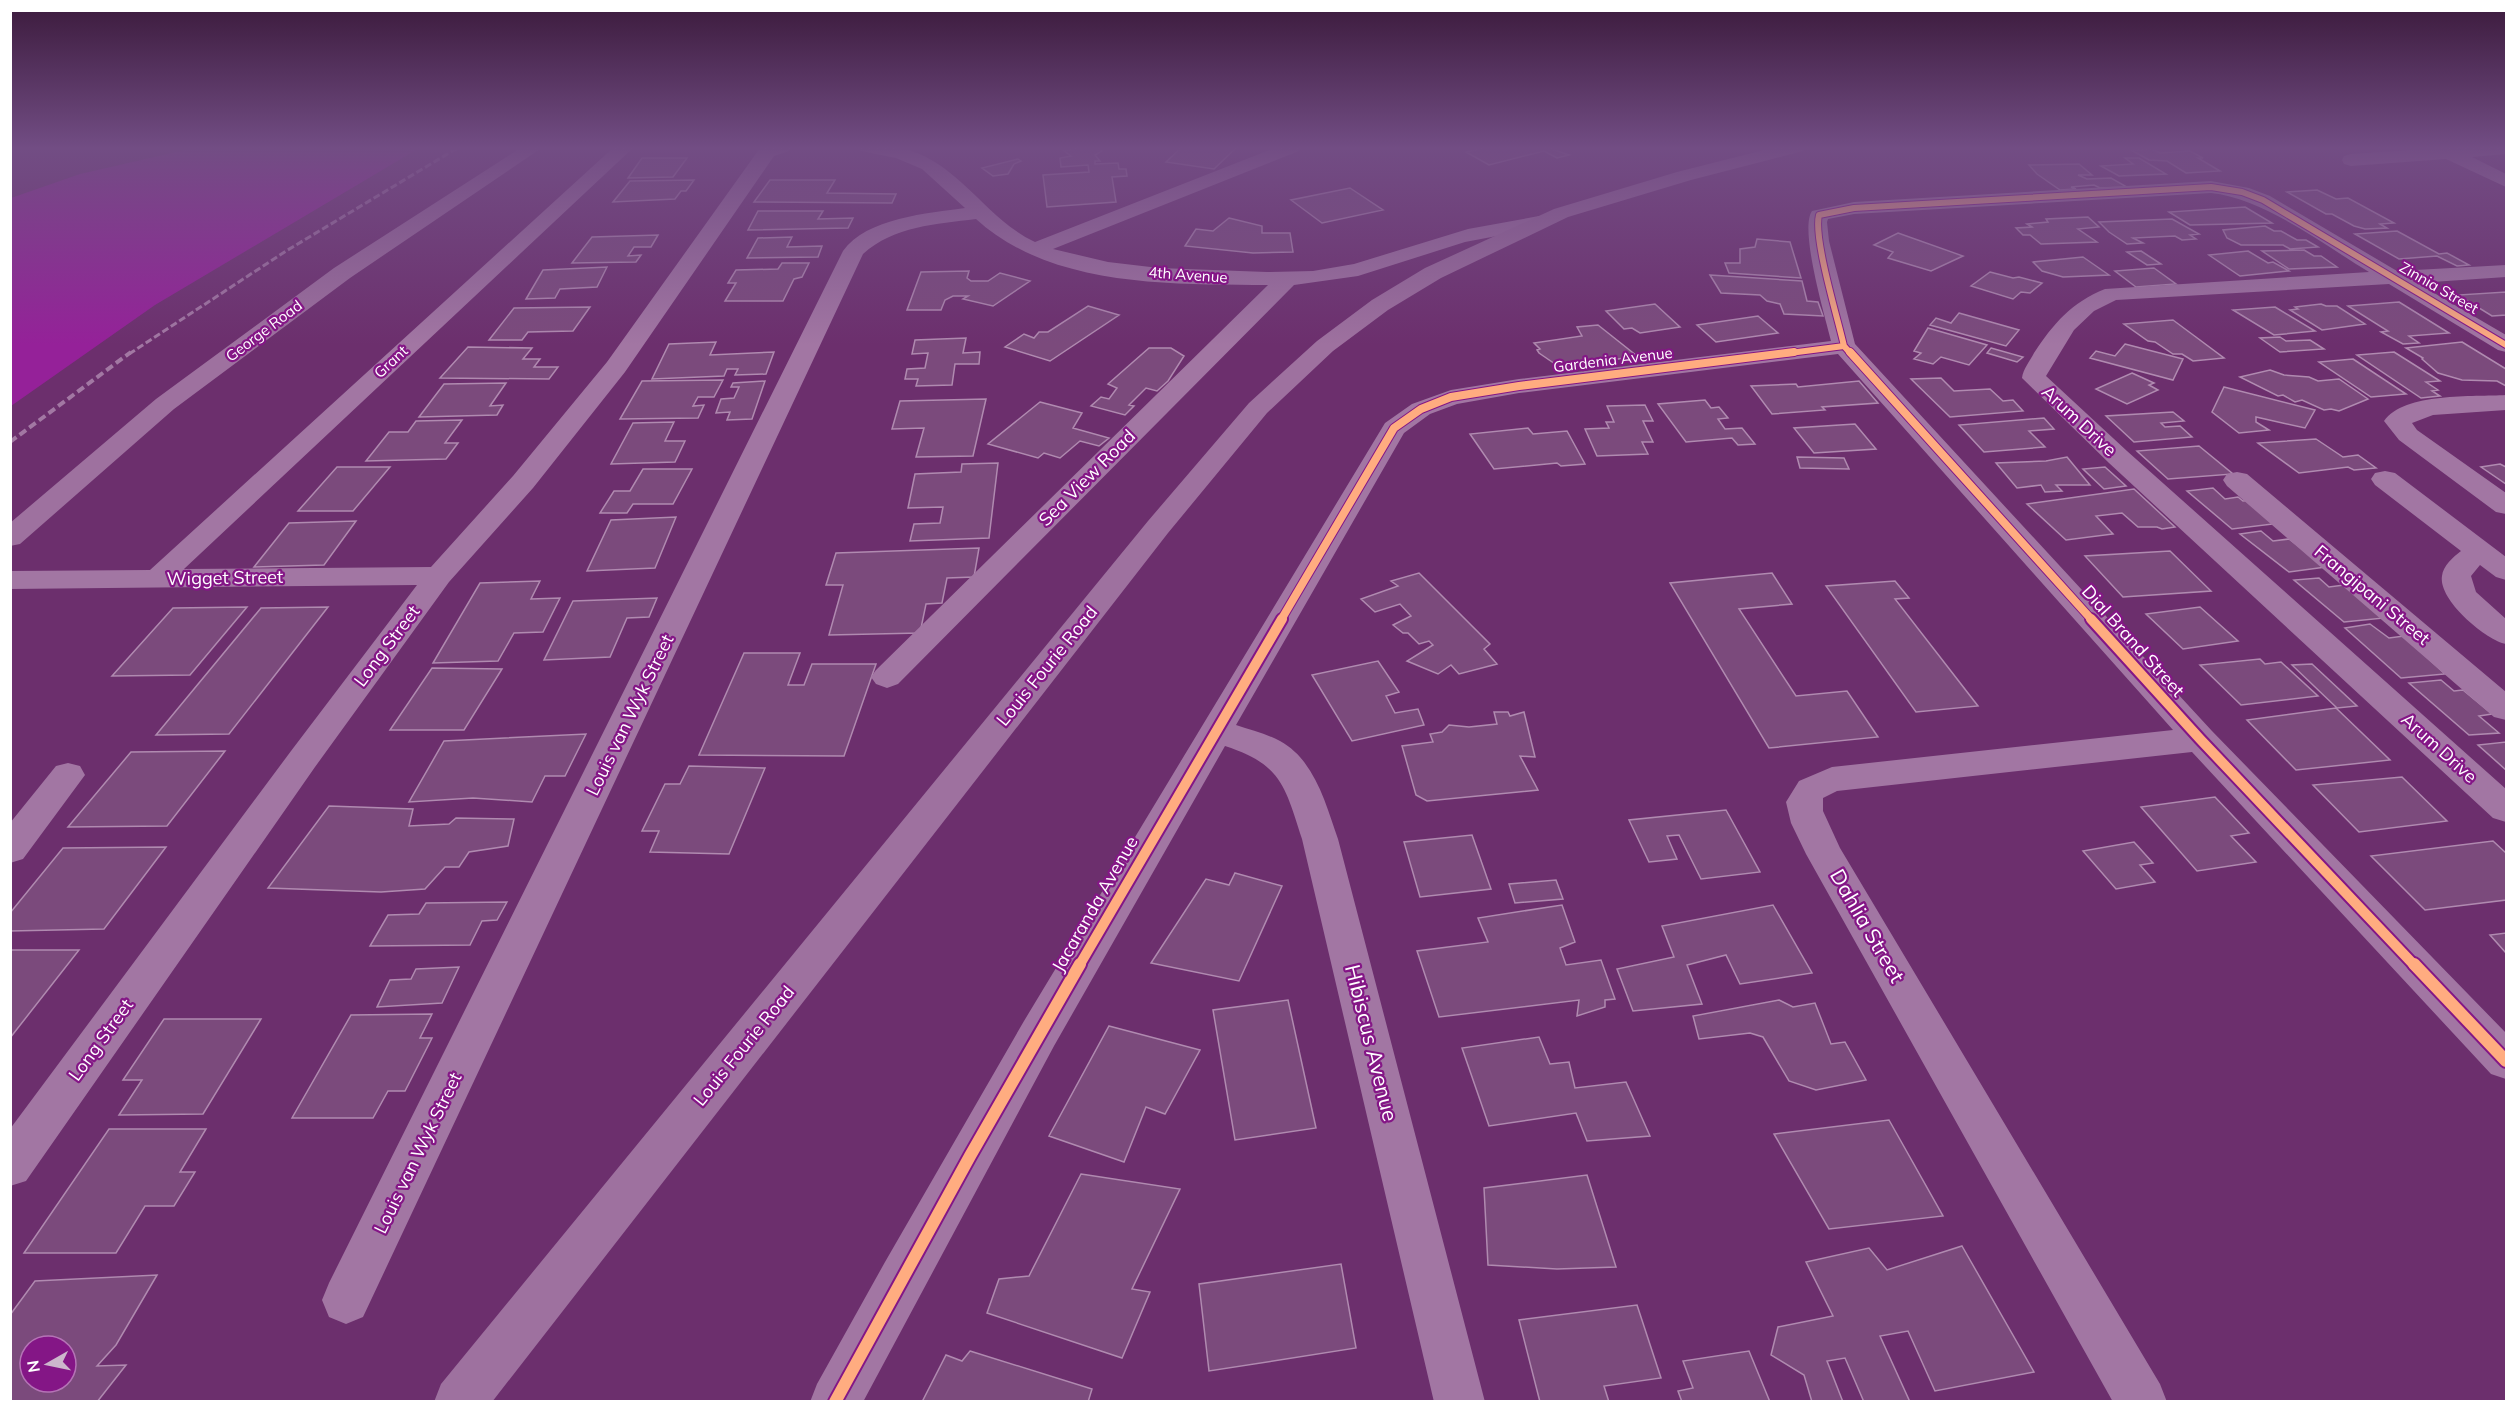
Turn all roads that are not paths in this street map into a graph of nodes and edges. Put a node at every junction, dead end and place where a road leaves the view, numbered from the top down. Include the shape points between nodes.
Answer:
1 (434, 213) edge
2 (554, 213) edge
3 (724, 213) edge
4 (975, 213) edge
5 (981, 213) edge
6 (1123, 213) edge
7 (1561, 213) edge
8 (1825, 213) edge
9 (2286, 213) edge
10 (1539, 222) junction
11 (1035, 250) junction
12 (2506, 271) edge
13 (2392, 278) junction
14 (1287, 279) junction
15 (2506, 345) edge
16 (1844, 346) junction
17 (2506, 403) edge
18 (1394, 428) joint
19 (2385, 479) dead end
20 (2236, 480) dead end
21 (2506, 506) edge
22 (10, 538) edge
23 (2480, 551) junction
24 (2506, 571) edge
25 (439, 576) junction
26 (157, 579) junction
27 (10, 580) edge
28 (2506, 634) edge
29 (887, 676) dead end
30 (2506, 709) edge
31 (1218, 731) junction
32 (2200, 739) junction
33 (68, 775) dead end
34 (2506, 808) edge
35 (10, 849) edge
36 (2506, 1061) edge
37 (10, 1166) edge
38 (346, 1300) dead end
39 (459, 1401) edge
40 (835, 1401) edge
41 (1460, 1401) edge
42 (2142, 1401) edge

1 - 22 main road, George Road via 342,273 165,405
2 - 26 street, Grant
3 - 25 street, Long Street via 616,367 523,482
4 - 38 street, Louis van Wyk Street via 892,228 854,251
5 - 11 street, 4th Avenue via 1006,236
6 - 11 street
7 - 10 main road, Louis Fourie Road
8 - 16 street, Dial Brand Street via 1819,215 1817,222 1819,241
9 - 13 street, Zinnia Street
10 - 14 street, 4th Avenue via 1458,238 1357,270
10 - 39 main road, Louis Fourie Road via 1432,273 1380,305 1325,346 1258,408 1150,536
11 - 14 street, 4th Avenue via 1076,263 1137,272
12 - 13 street, Arum Drive
13 - 15 street, Zinnia Street
13 - 34 street, Arum Drive via 2127,293 2100,298 2067,321 2034,378
14 - 29 street, Sea View Road
16 - 18 street, Gardenia Avenue via 1451,397
16 - 32 street, Dial Brand Street
17 - 21 street via 2421,409 2405,413 2397,421 2408,435
18 - 31 street, Jacaranda Avenue
19 - 23 street
20 - 30 street, Frangipani Street
23 - 24 street
23 - 28 street via 2460,567 2457,581 2463,598
25 - 26 street, Wigget Street
25 - 37 street, Long Street
26 - 27 street, Wigget Street
31 - 40 street, Jacaranda Avenue via 1098,929
31 - 41 street, Hibiscus Avenue via 1270,751 1293,771 1306,797 1320,839
32 - 36 street, Dial Brand Street
32 - 42 street, Dahlia Street via 1832,779 1814,786 1803,804 1813,831 1856,908
33 - 35 street

